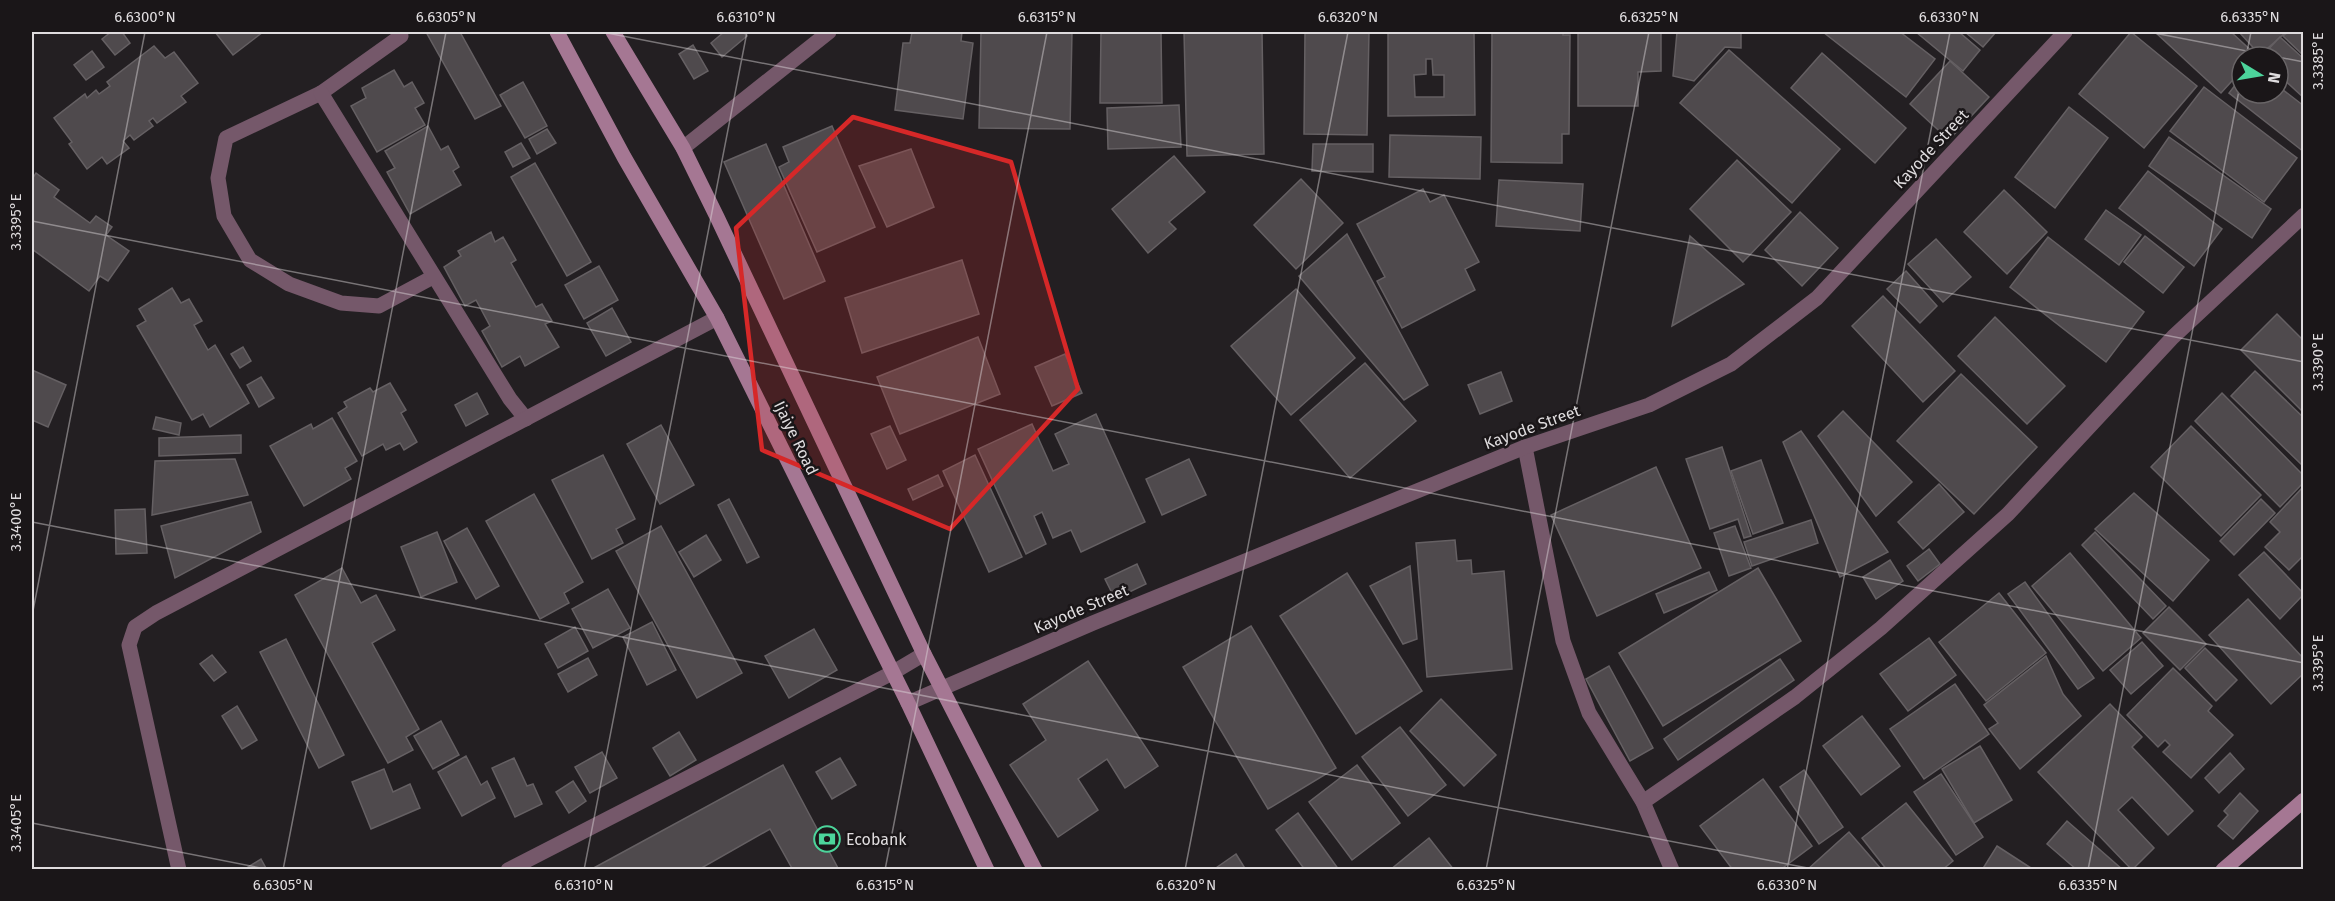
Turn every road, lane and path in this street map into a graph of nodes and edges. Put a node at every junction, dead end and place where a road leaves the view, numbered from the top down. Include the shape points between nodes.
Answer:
1 (557, 32) edge
2 (613, 32) edge
3 (829, 32) edge
4 (2065, 32) edge
5 (400, 36) dead end
6 (321, 93) junction
7 (682, 148) junction
8 (2304, 215) edge
9 (433, 277) junction
10 (717, 318) junction
11 (526, 418) junction
12 (1525, 447) junction
13 (924, 654) junction
14 (891, 673) junction
15 (942, 688) junction
16 (908, 703) junction
17 (2304, 800) edge
18 (1643, 802) junction
19 (179, 870) edge
20 (508, 870) edge
21 (987, 870) edge
22 (1035, 870) edge
23 (1672, 870) edge
24 (2223, 870) edge

1 - 10 main road, Ijaiye Road
2 - 7 main road, Ijaiye Road
3 - 7 street
4 - 12 street, Kayode Street via 1817,298 1731,364 1649,405
5 - 6 street
6 - 9 street
6 - 9 street via 225,138 218,178 224,216 250,260 289,284 341,303 379,306
7 - 13 main road, Ijaiye Road
8 - 18 street via 2173,337 2008,514 1881,628 1795,697
9 - 11 street
10 - 11 street
10 - 14 main road, Ijaiye Road
11 - 19 street via 135,627 129,645
12 - 15 street, Kayode Street
12 - 18 street via 1563,641 1589,713
13 - 14 street
13 - 15 main road, Ijaiye Road
14 - 16 main road, Ijaiye Road
14 - 20 street
15 - 16 street, Kayode Street
15 - 22 main road, Ijaiye Road
16 - 21 main road, Ijaiye Road
17 - 24 main road
18 - 23 street

